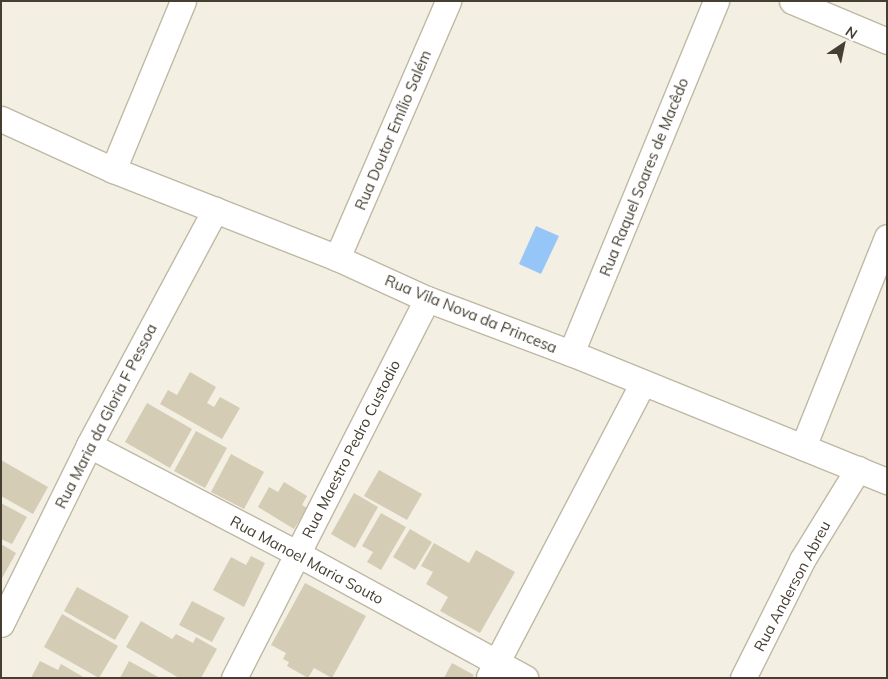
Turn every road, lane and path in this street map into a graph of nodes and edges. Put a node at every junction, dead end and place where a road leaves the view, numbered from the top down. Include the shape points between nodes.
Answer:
1 (183, 1) edge
2 (448, 1) edge
3 (716, 1) edge
4 (792, 1) edge
5 (887, 41) edge
6 (1, 119) edge
7 (112, 170) junction
8 (214, 210) junction
9 (887, 237) edge
10 (338, 258) junction
11 (427, 299) junction
12 (571, 353) junction
13 (644, 383) junction
14 (89, 445) junction
15 (803, 447) junction
16 (858, 470) junction
17 (887, 481) edge
18 (298, 554) junction
19 (1, 624) edge
20 (492, 670) edge
21 (234, 678) edge
22 (525, 678) edge
23 (742, 678) edge

1 - 7 street
2 - 10 street, Rua Doutor Emílio Salém
3 - 12 street, Rua Raquel Soares de Macêdo
4 - 5 street
6 - 7 street, Rua Vila Nova da Princesa
7 - 8 street, Rua Vila Nova da Princesa
8 - 10 street, Rua Vila Nova da Princesa
8 - 14 street, Rua Maria da Gloria F Pessoa
9 - 15 street
10 - 11 street, Rua Vila Nova da Princesa
11 - 12 street, Rua Vila Nova da Princesa
11 - 18 street, Rua Maestro Pedro Custodio
12 - 13 street, Rua Vila Nova da Princesa
13 - 15 street, Rua Vila Nova da Princesa
13 - 20 street
14 - 18 street, Rua Manoel Maria Souto
14 - 19 street, Rua Maria da Gloria F Pessoa
15 - 16 street, Rua Vila Nova da Princesa
16 - 17 street, Rua Vila Nova da Princesa
16 - 23 street, Rua Anderson Abreu via 802,560
18 - 20 street, Rua Manoel Maria Souto
18 - 21 street, Rua Maestro Pedro Custodio
20 - 22 street, Rua Manoel Maria Souto

